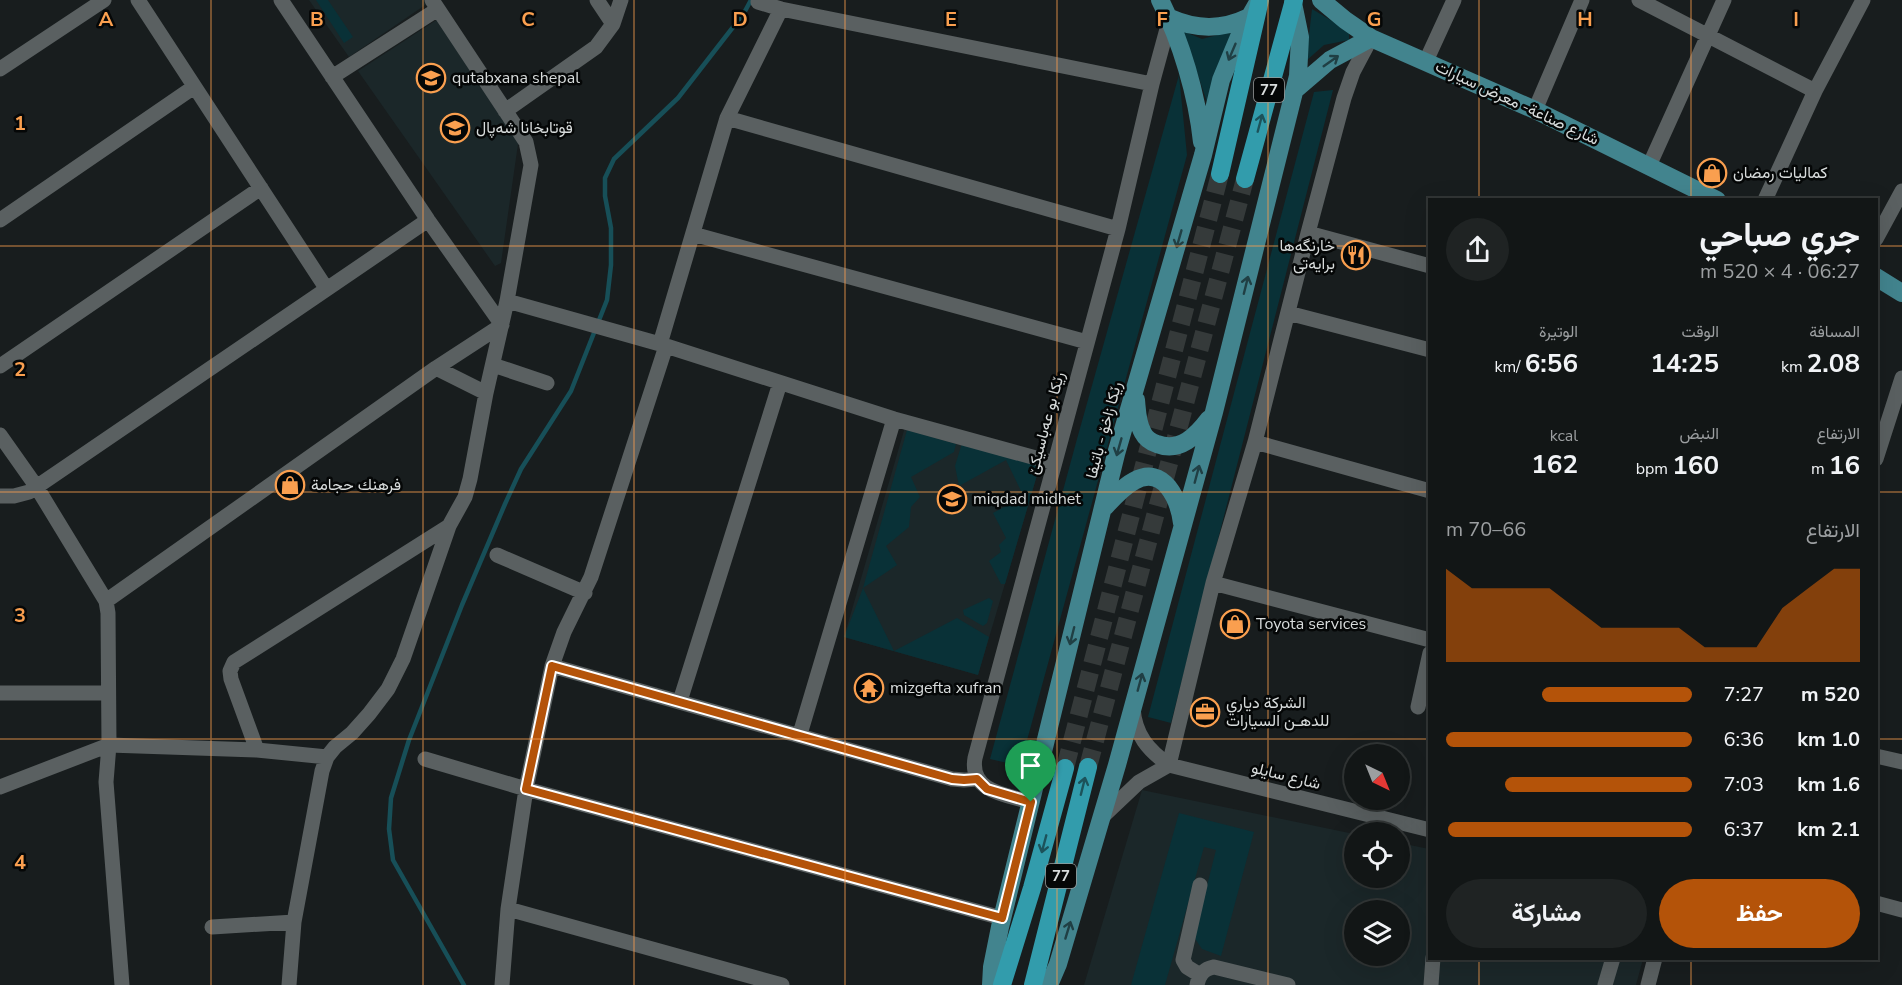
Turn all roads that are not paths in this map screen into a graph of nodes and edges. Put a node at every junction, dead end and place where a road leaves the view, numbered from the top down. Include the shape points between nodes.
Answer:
1 (104, 0) edge
2 (138, 0) edge
3 (281, 0) edge
4 (597, 0) edge
5 (621, 0) edge
6 (1160, 0) edge
7 (1260, 0) edge
8 (1322, 0) edge
9 (1454, 0) edge
10 (1582, 0) edge
11 (1639, 0) edge
12 (1724, 0) edge
13 (1863, 0) edge
14 (1293, 1) edge
15 (758, 2) dead end
16 (435, 5) edge
17 (781, 9) junction
18 (1249, 17) junction
19 (1170, 18) junction
20 (613, 24) junction
21 (1707, 36) junction
22 (1371, 38) junction
23 (1426, 61) junction
24 (0, 69) edge
25 (332, 77) junction
26 (1152, 84) junction
27 (194, 87) junction
28 (1295, 90) junction
29 (1815, 91) junction
30 (1535, 110) junction
31 (506, 111) junction
32 (727, 118) junction
33 (1203, 155) junction
34 (1649, 166) junction
35 (1220, 174) tunnel mouth
36 (1245, 179) tunnel mouth
37 (261, 188) junction
38 (1902, 191) edge
39 (1713, 198) edge
40 (1766, 198) edge
41 (0, 220) edge
42 (428, 220) junction
43 (1118, 229) junction
44 (1308, 233) junction
45 (693, 234) junction
46 (1878, 235) edge
47 (1428, 265) edge
48 (1878, 278) edge
49 (326, 288) junction
50 (1902, 293) edge
51 (507, 301) junction
52 (1288, 313) junction
53 (502, 325) junction
54 (1087, 342) junction
55 (663, 345) junction
56 (1428, 349) edge
57 (493, 365) junction
58 (0, 366) edge
59 (436, 368) junction
60 (1902, 378) edge
61 (547, 383) dead end
62 (780, 383) junction
63 (1135, 392) junction
64 (486, 393) junction
65 (1214, 412) junction
66 (894, 419) junction
67 (0, 435) edge
68 (1255, 441) junction
69 (1878, 453) edge
70 (1054, 463) junction
71 (36, 486) junction
72 (1428, 490) edge
73 (0, 496) edge
74 (1104, 508) junction
75 (449, 526) junction
76 (1182, 528) junction
77 (497, 555) dead end
78 (1213, 584) junction
79 (585, 593) junction
80 (106, 601) junction
81 (1428, 639) edge
82 (1428, 662) edge
83 (552, 666) junction
84 (0, 693) edge
85 (108, 693) junction
86 (680, 700) junction
87 (1418, 707) dead end
88 (1133, 708) junction
89 (800, 734) junction
90 (109, 745) junction
91 (257, 750) junction
92 (1878, 756) edge
93 (327, 757) junction
94 (425, 759) dead end
95 (1902, 762) edge
96 (1169, 765) junction
97 (1088, 767) tunnel mouth
98 (1065, 768) tunnel mouth
99 (977, 779) junction
100 (0, 787) edge
101 (526, 789) junction
102 (1031, 802) junction
103 (1101, 818) junction
104 (1428, 830) edge
105 (1200, 885) dead end
106 (1878, 904) edge
107 (508, 909) junction
108 (1902, 910) edge
109 (1002, 918) junction
110 (294, 922) junction
111 (212, 927) dead end
112 (1433, 960) edge
113 (1612, 960) edge
114 (1654, 960) edge
115 (1198, 980) edge
116 (122, 985) edge
117 (289, 985) edge
118 (502, 985) edge
119 (782, 985) edge
120 (991, 985) edge
121 (1002, 985) edge
122 (1033, 985) edge
123 (1049, 985) edge
124 (1288, 985) edge
125 (1431, 985) edge
126 (1605, 985) edge
127 (1648, 985) edge

1 - 24 street
2 - 27 street
3 - 25 street
4 - 20 street
5 - 20 street
6 - 19 main road
7 - 18 main road, رێکا زاخۆ - باتیفا
7 - 35 highway, رێکا زاخۆ - باتیفا / 77
8 - 22 main road, شارع صناعة- معرض سيارات
9 - 23 street
10 - 30 street
11 - 21 street
12 - 21 street
13 - 29 street
14 - 28 main road via 1300,38
36 -> 14 highway, 77
15 - 17 street
16 - 25 street
16 - 31 street
17 - 26 street
17 - 32 street
18 - 19 main road via 1207,28
18 -> 33 main road, رێکا زاخۆ - باتیفا via 1221,80
19 - 26 street, رێكا بو عه‌باسيكێ
19 - 33 main road via 1195,102
20 - 31 street via 590,51
21 - 29 street
21 - 34 street
22 - 23 main road, شارع صناعة- معرض سيارات
28 -> 22 main road via 1330,60
22 - 44 street via 1349,84
23 - 30 main road, شارع صناعة- معرض سيارات
25 - 42 street
26 - 43 street, رێكا بو عه‌باسيكێ
27 - 37 street
27 - 41 street
65 -> 28 main road
29 - 40 street
30 - 34 main road, شارع صناعة- معرض سيارات
31 - 51 street via 525,141 531,165
32 - 43 street
32 - 45 street
33 -> 63 main road, رێکا زاخۆ - باتیفا
34 - 39 main road, شارع صناعة- معرض سيارات
37 - 49 street
37 - 58 street
38 - 46 street
42 - 49 street
42 - 53 street
43 - 54 street, رێكا بو عه‌باسيكێ
44 - 47 street
44 - 52 street
45 - 54 street
45 - 55 street
48 - 50 main road
49 - 71 street
51 - 53 street
51 - 55 street
52 - 56 street
52 - 68 street
53 - 57 street
53 - 59 street
54 - 70 street, رێكا بو عه‌باسيكێ
55 - 62 street
55 - 79 street
57 - 61 street
57 - 64 street
59 - 64 street
59 - 80 street
60 - 69 street
62 - 66 street
62 - 86 street
63 - 65 main road via 1143,433 1164,446 1182,444 1193,437
63 -> 74 main road, رێکا زاخۆ - باتیفا
64 - 75 street via 465,497
76 -> 65 main road
66 - 70 street
66 - 89 street
67 - 71 street
68 - 72 street
68 - 78 street
70 - 99 street, رێكا بو عه‌باسيكێ via 973,765
71 - 73 street via 29,492
71 - 80 street
74 - 76 main road via 1135,480 1155,478 1170,489 1180,507
74 -> 102 main road, رێکا زاخۆ - باتیفا
75 - 91 street via 234,662 231,679
75 - 93 street via 403,659 388,689
88 -> 76 main road
77 - 79 street
78 - 81 street
78 - 96 street
79 - 83 street via 564,632
80 - 85 street
82 - 87 street
83 - 86 street
83 - 101 street
84 - 85 street
85 - 90 street
86 - 89 street
88 - 96 street, شارع سايلو via 1142,741
88 - 103 main road
89 - 99 street via 952,779
90 - 91 street
90 - 100 street
90 - 116 street via 106,782
91 - 93 street
92 - 95 street
93 - 110 street
94 - 101 street
96 - 103 street via 1139,782
96 - 104 street, شارع سايلو
122 -> 97 highway, 77
98 -> 121 highway, 77
99 - 102 street via 987,789
101 - 107 street
101 - 109 street
102 - 109 main road, رێکا زاخۆ - باتیفا
123 -> 103 main road
105 - 115 street via 1183,960
106 - 108 street
107 - 118 street
107 - 119 street
109 - 120 main road, رێکا زاخۆ - باتیفا
110 - 111 street
110 - 117 street
112 - 125 street
113 - 126 street
114 - 127 street
115 - 124 street via 1214,967

